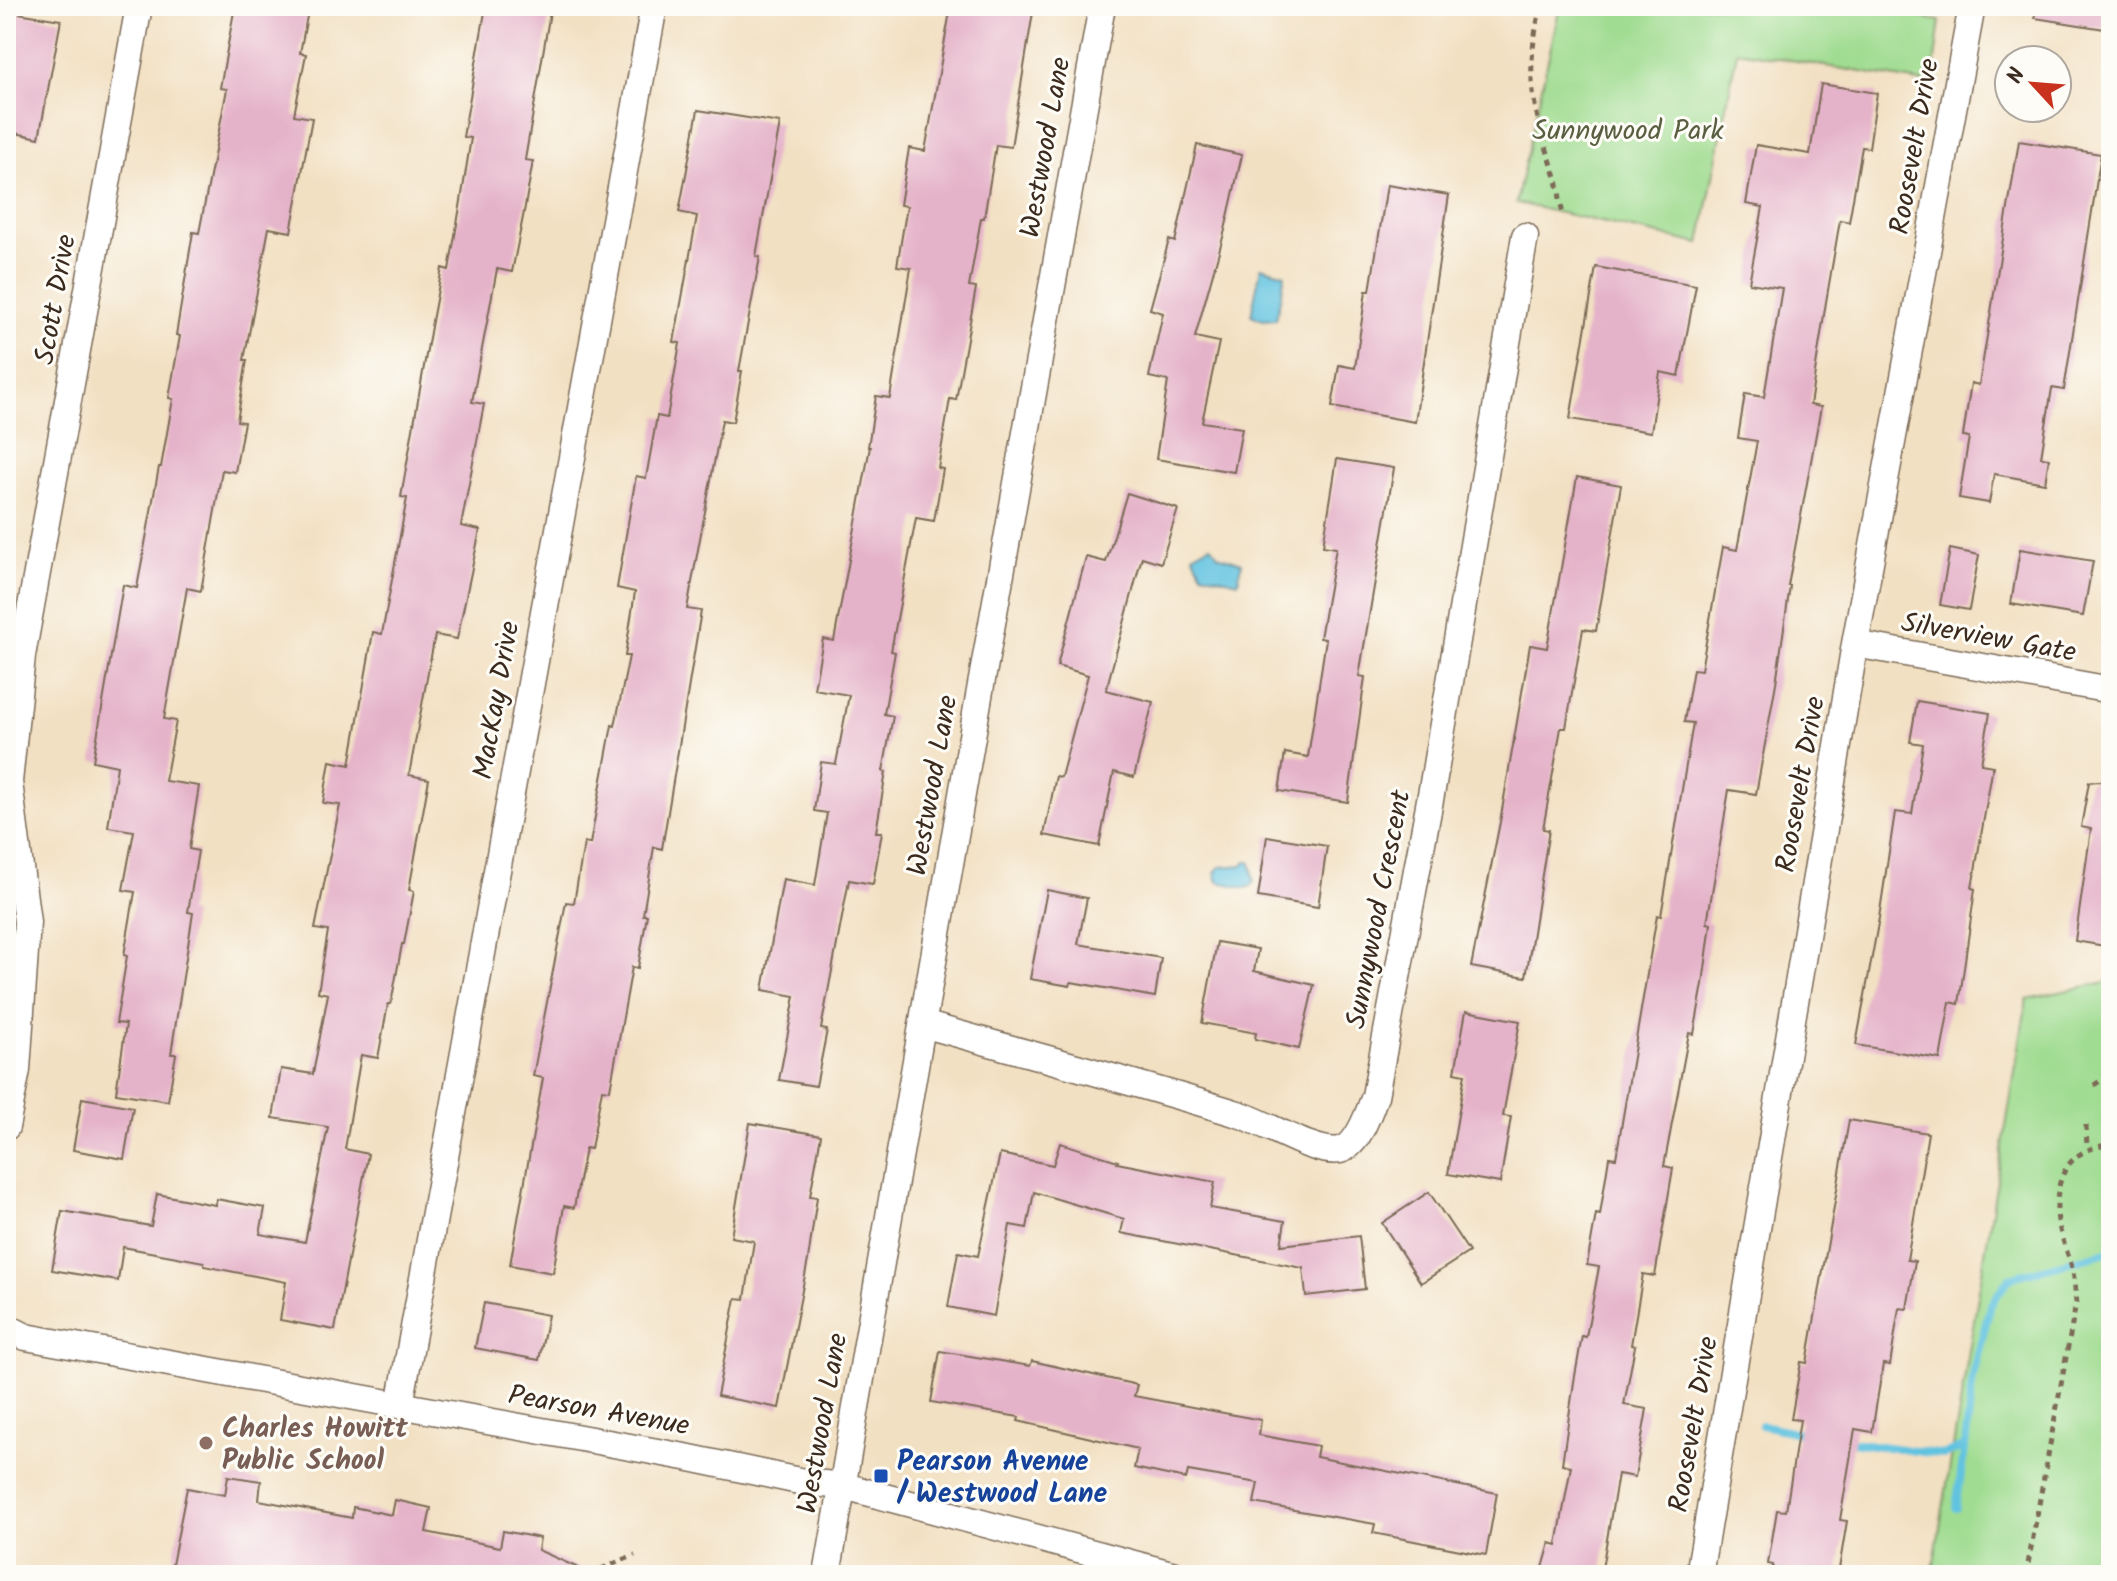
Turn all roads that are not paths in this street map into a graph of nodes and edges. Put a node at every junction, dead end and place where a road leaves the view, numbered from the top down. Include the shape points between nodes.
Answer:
1 (139, 6) edge
2 (654, 6) edge
3 (1102, 6) edge
4 (1972, 6) edge
5 (1525, 236) dead end
6 (1855, 644) junction
7 (2111, 690) edge
8 (923, 1024) junction
9 (6, 1127) edge
10 (6, 1327) edge
11 (400, 1405) junction
12 (844, 1486) junction
13 (827, 1575) edge
14 (1175, 1575) edge
15 (1699, 1575) edge

1 - 9 street, Scott Drive via 22,656 9,782 27,922 17,1070
2 - 11 street, MacKay Drive
3 - 8 street, Westwood Lane
4 - 6 street, Roosevelt Drive
5 - 8 street, Sunnywood Crescent via 1375,1096 1365,1124 1348,1147 1316,1149 1242,1115
6 - 7 street, Silverview Gate
6 - 15 street, Roosevelt Drive
8 - 12 street, Westwood Lane
10 - 11 street, Pearson Avenue via 26,1337
11 - 12 street, Pearson Avenue
12 - 13 street, Westwood Lane
12 - 14 street, Pearson Avenue

